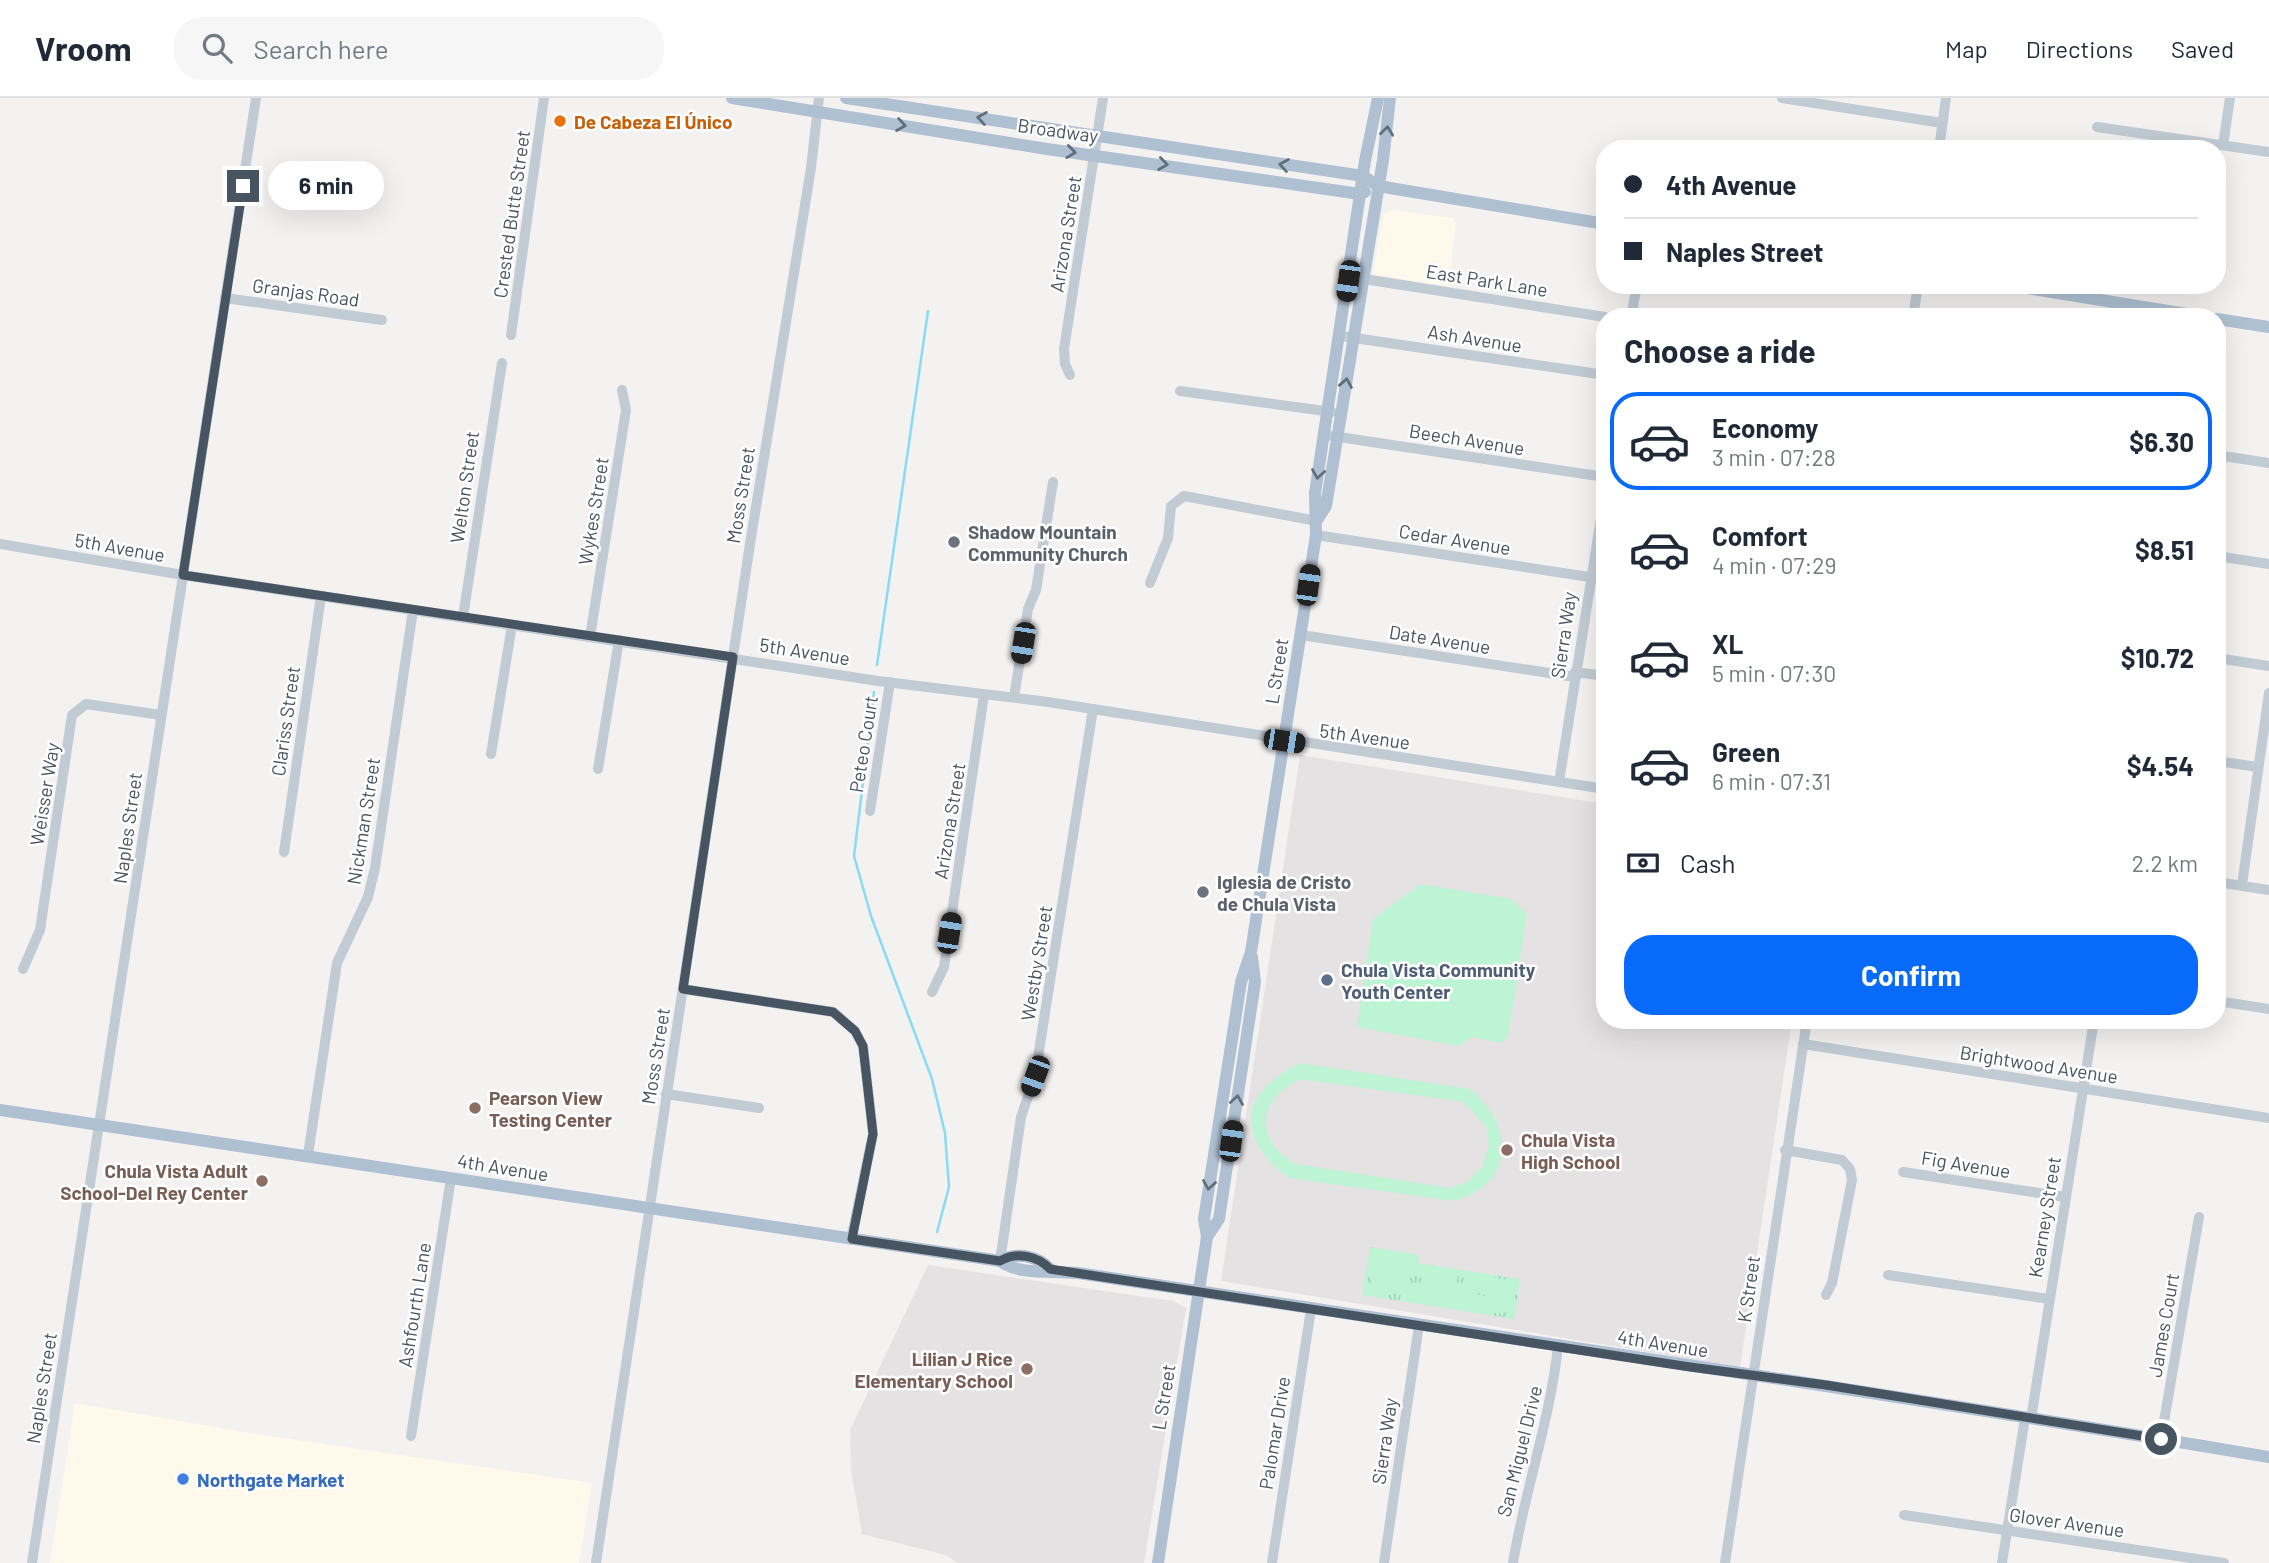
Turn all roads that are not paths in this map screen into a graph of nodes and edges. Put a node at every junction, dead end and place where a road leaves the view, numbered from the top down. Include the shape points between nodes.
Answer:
1 (256, 98) edge
2 (544, 98) edge
3 (732, 98) edge
4 (846, 98) edge
5 (1103, 98) edge
6 (1378, 98) edge
7 (1390, 98) edge
8 (1782, 98) edge
9 (1946, 98) edge
10 (2230, 98) edge
11 (818, 105) edge
12 (1942, 123) junction
13 (2097, 127) dead end
14 (1098, 136) junction
15 (1939, 140) edge
16 (2188, 140) edge
17 (2224, 140) edge
18 (2226, 145) edge
19 (2269, 152) edge
20 (1095, 155) junction
21 (1363, 176) junction
22 (1378, 186) junction
23 (1360, 194) junction
24 (1596, 222) edge
25 (1364, 279) junction
26 (2063, 294) edge
27 (226, 298) junction
28 (2150, 308) edge
29 (1596, 316) edge
30 (382, 320) dead end
31 (2226, 320) edge
32 (2269, 327) edge
33 (511, 335) dead end
34 (1347, 337) junction
35 (502, 363) dead end
36 (1070, 374) dead end
37 (1596, 374) edge
38 (622, 390) dead end
39 (1180, 391) dead end
40 (1334, 412) junction
41 (1330, 435) junction
42 (2226, 456) edge
43 (2269, 463) edge
44 (1596, 476) edge
45 (1053, 482) dead end
46 (1317, 520) junction
47 (1316, 535) junction
48 (1596, 543) edge
49 (0, 544) edge
50 (2226, 557) edge
51 (1593, 560) junction
52 (1596, 560) edge
53 (2269, 564) edge
54 (183, 575) junction
55 (1589, 577) junction
56 (1150, 583) dead end
57 (321, 596) junction
58 (413, 610) junction
59 (463, 617) junction
60 (512, 625) junction
61 (1301, 635) junction
62 (590, 637) junction
63 (619, 640) junction
64 (733, 657) junction
65 (2226, 659) edge
66 (2269, 666) edge
67 (1575, 675) junction
68 (1596, 676) edge
69 (890, 682) junction
70 (2269, 693) edge
71 (985, 695) junction
72 (1014, 697) junction
73 (1093, 709) junction
74 (161, 715) junction
75 (1284, 741) junction
76 (491, 754) dead end
77 (2226, 762) edge
78 (2258, 767) junction
79 (598, 769) dead end
80 (1559, 782) junction
81 (1596, 788) edge
82 (870, 811) dead end
83 (284, 852) dead end
84 (2226, 883) edge
85 (2242, 885) junction
86 (2269, 890) edge
87 (23, 969) dead end
88 (683, 989) junction
89 (932, 992) dead end
90 (2226, 1002) edge
91 (2269, 1009) edge
92 (1806, 1029) edge
93 (2092, 1029) edge
94 (1803, 1044) junction
95 (2082, 1089) junction
96 (666, 1094) junction
97 (759, 1108) dead end
98 (0, 1110) edge
99 (2269, 1118) edge
100 (99, 1125) junction
101 (1785, 1150) junction
102 (307, 1155) junction
103 (1903, 1172) dead end
104 (452, 1178) junction
105 (2065, 1197) junction
106 (650, 1210) junction
107 (2199, 1217) dead end
108 (852, 1239) junction
109 (1000, 1261) junction
110 (1888, 1275) dead end
111 (1199, 1292) junction
112 (1826, 1294) dead end
113 (2049, 1298) junction
114 (1311, 1309) junction
115 (1419, 1325) junction
116 (1559, 1346) junction
117 (1753, 1376) junction
118 (2028, 1418) junction
119 (411, 1436) dead end
120 (2161, 1439) junction
121 (2269, 1457) edge
122 (1904, 1516) dead end
123 (2008, 1531) junction
124 (32, 1563) edge
125 (596, 1563) edge
126 (1158, 1563) edge
127 (1272, 1563) edge
128 (1384, 1563) edge
129 (1513, 1563) edge
130 (1725, 1563) edge
131 (2002, 1563) edge
132 (2224, 1563) edge

1 - 27 street, Naples Street
2 - 33 street, Crested Butte Street
3 - 11 main road, Broadway
14 -> 4 main road, Broadway
5 - 14 street, Arizona Street
6 - 21 main road, L Street
22 -> 7 main road, L Street
8 - 12 street
9 - 12 street
10 - 17 street
11 -> 20 main road, Broadway
11 - 64 street, Moss Street
12 - 15 street
13 - 16 street
14 - 20 street, Arizona Street
21 -> 14 main road, Broadway
18 - 19 street
20 -> 23 main road, Broadway
20 - 36 street, Arizona Street via 1064,349
21 - 22 main road, Broadway
21 - 23 main road, L Street
22 - 23 main road
22 - 24 main road, Broadway
22 - 25 main road, L Street
23 - 34 main road, L Street
25 - 29 street, East Park Lane
25 - 34 main road, L Street
26 - 28 main road
27 - 30 street, Granjas Road
27 - 54 street, Naples Street
31 - 32 main road
34 - 37 street, Ash Avenue
34 - 40 main road, L Street
35 - 59 street, Welton Street
38 - 62 street, Wykes Street via 626,410
39 - 40 street
40 - 41 main road, L Street
41 - 44 street, Beech Avenue
41 - 46 main road, L Street via 1326,506
42 - 43 street
45 - 72 street
46 - 47 main road, L Street
46 - 56 street via 1184,496 1171,506 1168,538
47 - 55 street, Cedar Avenue
47 - 61 main road, L Street
48 - 51 street, Sierra Way
49 - 54 street, 5th Avenue
50 - 53 street
51 - 52 street
51 - 55 street, Sierra Way
54 - 57 street, 5th Avenue
54 - 74 street, Naples Street
55 - 67 street, Sierra Way
57 - 58 street, 5th Avenue
57 - 83 street, Clariss Street
58 - 59 street, 5th Avenue
58 - 102 street, Nickman Street via 375,869 368,897 337,963
59 - 60 street, 5th Avenue
60 - 62 street, 5th Avenue
60 - 76 street
61 - 67 street, Date Avenue
61 - 75 main road, L Street
62 - 63 street, 5th Avenue
63 - 64 street, 5th Avenue
63 - 79 street
64 - 69 street, 5th Avenue
64 - 88 street, Moss Street
65 - 66 street
67 - 68 street, Date Avenue
67 - 80 street, Sierra Way
69 - 71 street, 5th Avenue
69 - 82 street, Peteo Court
70 - 78 street
71 - 72 street, 5th Avenue
71 - 89 street, Arizona Street via 944,963
72 - 73 street, 5th Avenue
73 - 75 street, 5th Avenue
73 - 109 street, Westby Street via 1035,1076 1021,1117
74 - 87 street, Weisser Way via 86,704 72,715 40,930
74 - 100 street, Naples Street
75 - 80 street, 5th Avenue
75 - 111 main road, L Street via 1215,1147
77 - 78 street
78 - 85 street
80 - 81 street, 5th Avenue
84 - 85 street
85 - 86 street
88 - 96 street, Moss Street
88 - 108 street via 833,1012 855,1031 863,1046 873,1134
90 - 91 street
92 - 94 street, K Street
93 - 95 street, Kearney Street
94 - 95 street, Brightwood Avenue
94 - 101 street, K Street
95 - 99 street, Brightwood Avenue
95 - 105 street, Kearney Street
96 - 97 street
96 - 106 street, Moss Street
98 - 100 main road, 4th Avenue
100 - 102 main road, 4th Avenue
100 - 124 street, Naples Street
101 - 112 street via 1842,1160 1850,1169 1852,1180
101 - 117 street, K Street
102 - 104 main road, 4th Avenue
103 - 105 street, Fig Avenue
104 - 106 main road, 4th Avenue
104 - 119 street, Ashfourth Lane
105 - 113 street, Kearney Street
106 - 108 main road, 4th Avenue
106 - 125 street, Moss Street
107 - 120 street, James Court
108 - 109 main road, 4th Avenue
109 - 111 main road, 4th Avenue via 1010,1255 1041,1260 1050,1269
110 - 113 street
111 - 114 main road, 4th Avenue
111 - 126 main road, L Street
113 - 118 street, Kearney Street
114 - 115 main road, 4th Avenue
114 - 127 street, Palomar Drive
115 - 116 main road, 4th Avenue
115 - 128 street, Sierra Way
116 - 117 main road, 4th Avenue
116 - 129 street, San Miguel Drive via 1550,1411 1524,1501
117 - 118 main road, 4th Avenue
117 - 130 street, K Street
118 - 120 main road, 4th Avenue
118 - 123 street, Kearney Street
120 - 121 main road, 4th Avenue
122 - 123 street, Glover Avenue
123 - 131 street, Kearney Street
123 - 132 street, Glover Avenue

